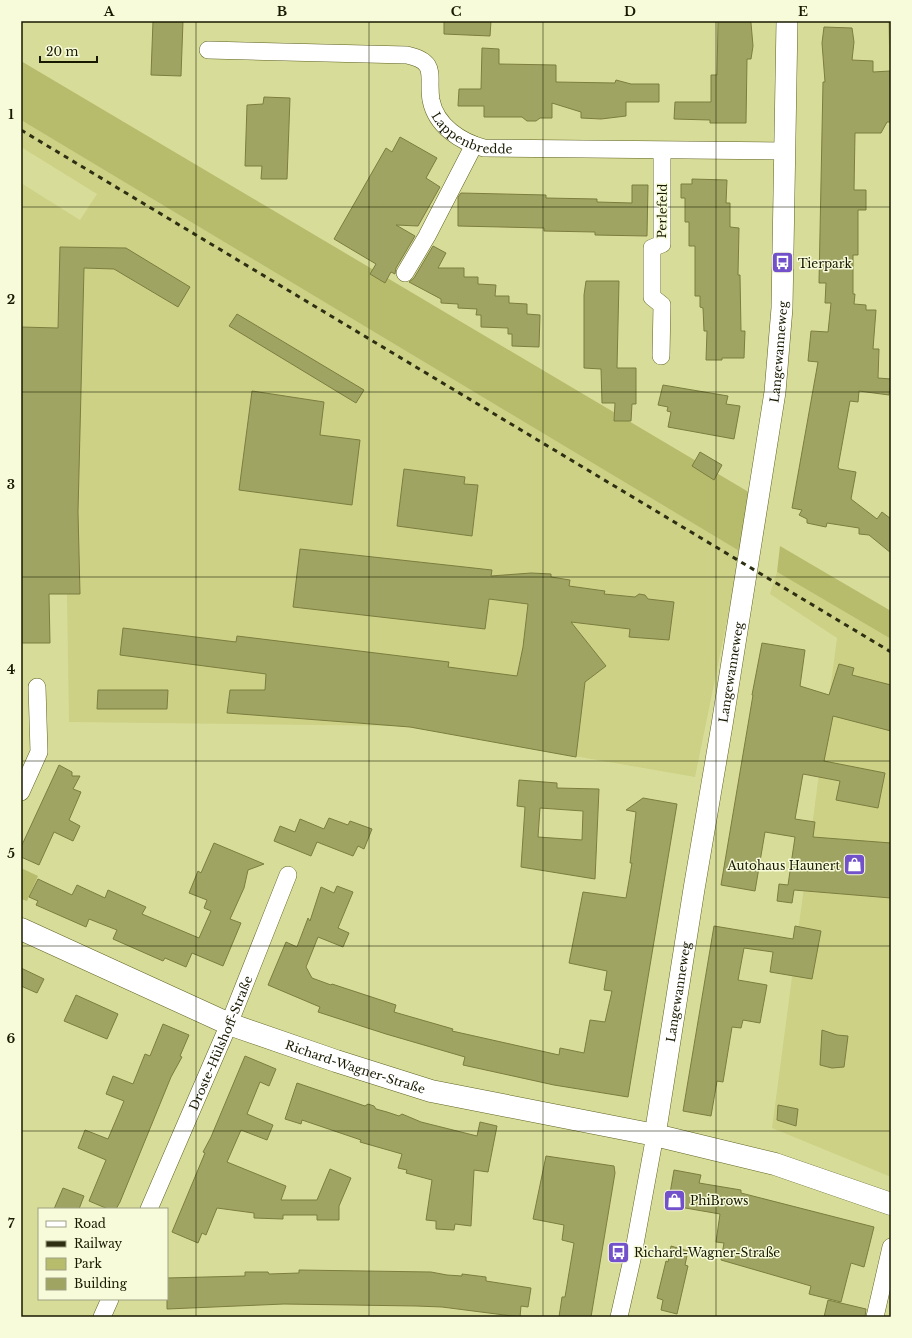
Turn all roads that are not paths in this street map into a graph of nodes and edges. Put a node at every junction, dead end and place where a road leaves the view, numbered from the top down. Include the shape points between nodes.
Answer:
1 (788, 21) edge
2 (208, 50) dead end
3 (474, 145) junction
4 (662, 151) junction
5 (785, 151) junction
6 (405, 273) dead end
7 (661, 356) dead end
8 (37, 687) dead end
9 (21, 792) edge
10 (288, 875) dead end
11 (21, 929) edge
12 (229, 1024) junction
13 (655, 1135) junction
14 (891, 1204) edge
15 (149, 1208) edge
16 (891, 1247) edge
17 (110, 1300) edge
18 (102, 1317) edge
19 (619, 1317) edge
20 (875, 1317) edge

1 - 5 street, Langewanneweg
2 - 3 street, Lappenbredde via 417,57 426,62 431,70 431,100 435,112 451,133
3 - 4 street, Lappenbredde via 484,148
3 - 6 street
4 - 5 street, Lappenbredde
4 - 7 street, Perlefeld via 662,244 652,248 652,297 662,305
5 - 13 street, Langewanneweg via 782,308 775,392
8 - 9 street via 39,752
10 - 12 street, Droste-Hülshoff-Straße
11 - 12 main road, Richard-Wagner-Straße
12 - 13 main road, Richard-Wagner-Straße via 431,1091
12 - 15 street, Droste-Hülshoff-Straße
13 - 14 main road, Richard-Wagner-Straße via 775,1164
13 - 19 street, Langewanneweg
16 - 20 street
17 - 18 street

